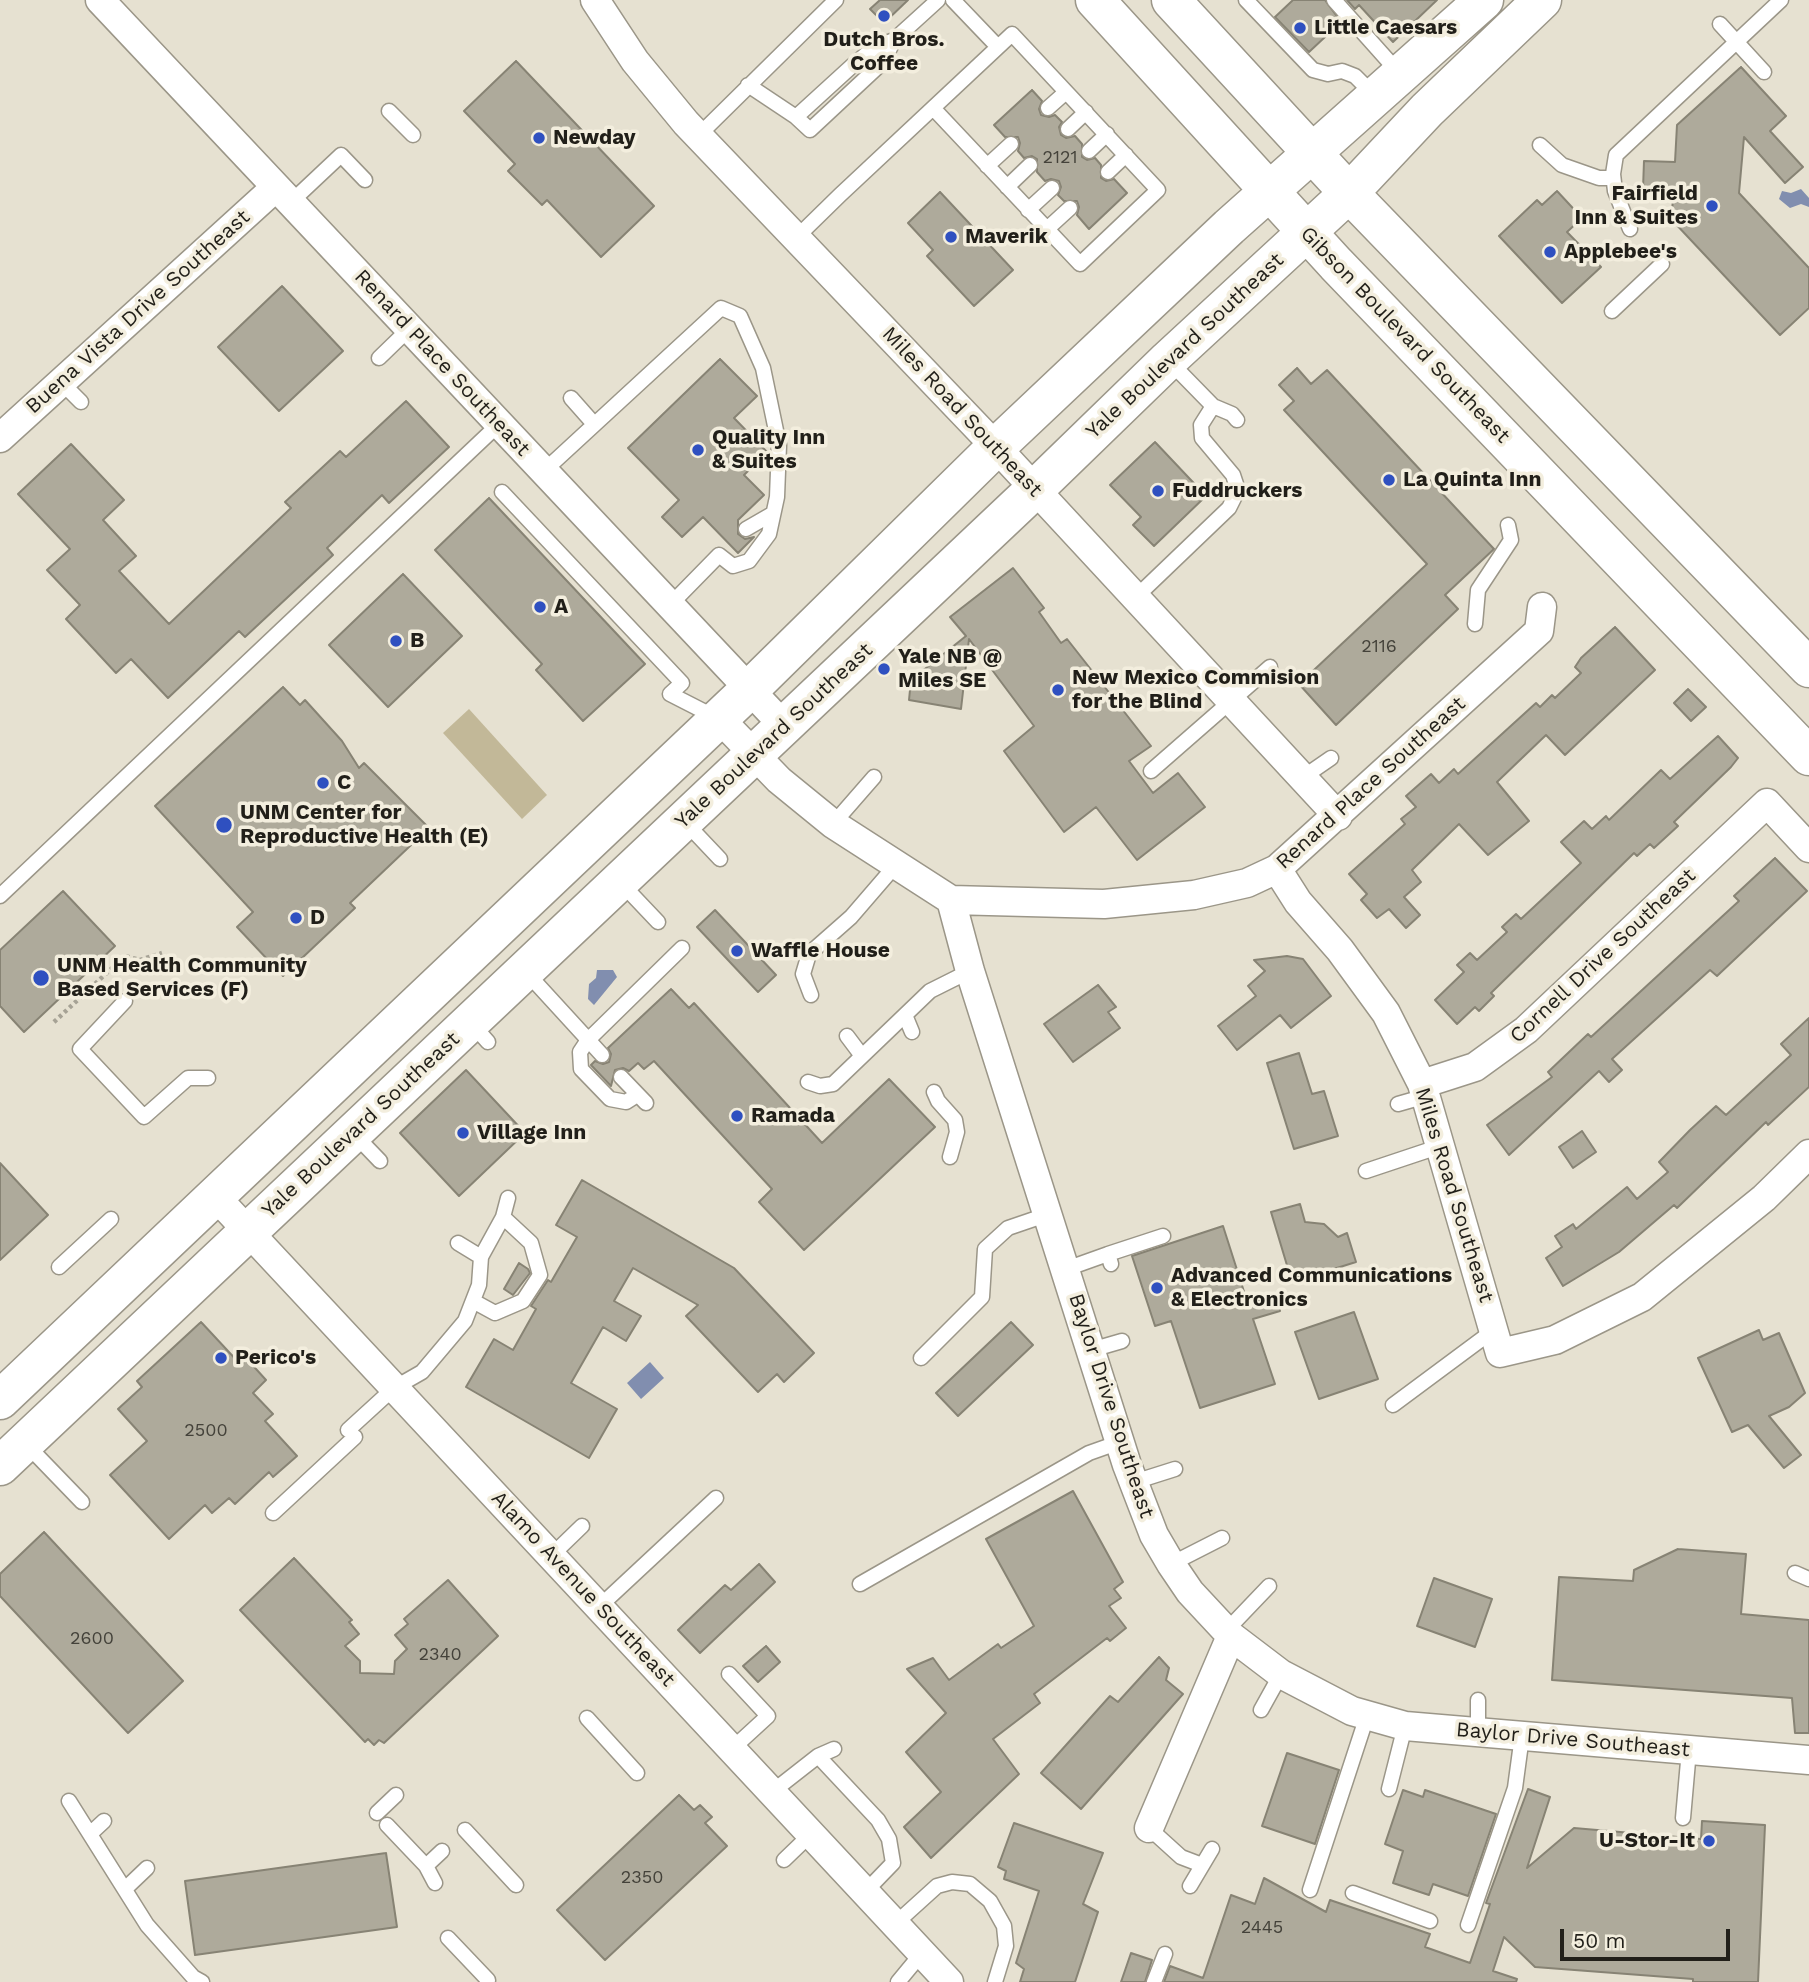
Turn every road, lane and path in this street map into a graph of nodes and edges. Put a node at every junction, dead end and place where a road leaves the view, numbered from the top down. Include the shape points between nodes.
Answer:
1 (100, 0) edge
2 (596, 0) edge
3 (836, 0) edge
4 (938, 0) edge
5 (953, 0) edge
6 (1095, 0) edge
7 (1171, 0) edge
8 (1246, 0) edge
9 (1334, 0) edge
10 (1484, 0) edge
11 (1542, 0) edge
12 (1781, 0) edge
13 (1720, 24) dead end
14 (1736, 42) junction
15 (998, 47) junction
16 (1764, 72) dead end
17 (748, 85) junction
18 (1388, 86) junction
19 (1066, 92) junction
20 (933, 108) junction
21 (1048, 108) dead end
22 (389, 111) dead end
23 (1086, 112) junction
24 (1068, 129) dead end
25 (1107, 134) junction
26 (413, 135) dead end
27 (698, 136) junction
28 (1011, 144) dead end
29 (1540, 145) dead end
30 (1089, 152) dead end
31 (1312, 152) junction
32 (1126, 155) junction
33 (1030, 164) dead end
34 (987, 166) junction
35 (1108, 172) dead end
36 (1613, 178) junction
37 (365, 180) dead end
38 (1007, 187) junction
39 (1052, 188) dead end
40 (1269, 191) junction
41 (1349, 192) junction
42 (283, 195) junction
43 (1070, 208) dead end
44 (1028, 210) junction
45 (1047, 229) junction
46 (1630, 229) dead end
47 (1307, 232) junction
48 (796, 238) junction
49 (1662, 264) dead end
50 (1612, 311) dead end
51 (410, 328) junction
52 (379, 358) dead end
53 (1168, 360) junction
54 (61, 382) junction
55 (571, 398) dead end
56 (81, 402) dead end
57 (1213, 406) junction
58 (1237, 421) dead end
59 (499, 424) junction
60 (594, 424) junction
61 (0, 438) edge
62 (996, 447) junction
63 (544, 471) junction
64 (1035, 489) junction
65 (502, 492) dead end
66 (772, 514) junction
67 (1508, 524) dead end
68 (746, 529) dead end
69 (730, 545) dead end
70 (719, 555) junction
71 (1135, 598) junction
72 (670, 605) junction
73 (1542, 607) dead end
74 (1475, 624) dead end
75 (1270, 667) dead end
76 (1809, 668) edge
77 (750, 689) junction
78 (1232, 702) junction
79 (719, 718) junction
80 (784, 726) junction
81 (752, 755) junction
82 (1809, 756) edge
83 (1331, 758) dead end
84 (1151, 771) dead end
85 (873, 777) dead end
86 (1302, 779) junction
87 (1338, 816) junction
88 (683, 820) junction
89 (833, 824) junction
90 (1809, 848) edge
91 (720, 859) dead end
92 (895, 866) junction
93 (1277, 869) junction
94 (620, 881) junction
95 (0, 896) edge
96 (951, 900) junction
97 (659, 922) dead end
98 (682, 948) dead end
99 (162, 953) dead end
100 (525, 971) junction
101 (970, 971) junction
102 (811, 995) dead end
103 (125, 1001) dead end
104 (905, 1015) junction
105 (54, 1022) dead end
106 (912, 1032) dead end
107 (847, 1035) dead end
108 (588, 1040) junction
109 (602, 1055) dead end
110 (862, 1056) junction
111 (208, 1077) dead end
112 (621, 1077) dead end
113 (808, 1082) dead end
114 (1424, 1090) junction
115 (934, 1092) dead end
116 (1398, 1104) dead end
117 (353, 1133) junction
118 (1441, 1146) junction
119 (1809, 1154) edge
120 (950, 1157) dead end
121 (380, 1161) dead end
122 (1366, 1171) dead end
123 (216, 1197) junction
124 (508, 1198) dead end
125 (1049, 1214) junction
126 (503, 1217) junction
127 (111, 1219) dead end
128 (248, 1231) junction
129 (1163, 1236) dead end
130 (458, 1243) dead end
131 (481, 1257) junction
132 (59, 1267) dead end
133 (1066, 1269) junction
134 (473, 1301) junction
135 (1122, 1341) dead end
136 (1497, 1341) junction
137 (1091, 1350) junction
138 (921, 1358) dead end
139 (394, 1388) junction
140 (0, 1400) edge
141 (1393, 1405) dead end
142 (8, 1442) edge
143 (1120, 1442) junction
144 (1175, 1469) dead end
145 (1134, 1482) junction
146 (716, 1498) dead end
147 (82, 1502) dead end
148 (273, 1513) dead end
149 (582, 1526) dead end
150 (1222, 1538) dead end
151 (551, 1556) junction
152 (1171, 1564) junction
153 (860, 1584) dead end
154 (1269, 1586) dead end
155 (599, 1607) junction
156 (1229, 1634) junction
157 (729, 1674) dead end
158 (1281, 1674) junction
159 (1478, 1700) dead end
160 (1261, 1710) dead end
161 (1367, 1716) junction
162 (587, 1718) dead end
163 (1405, 1726) junction
164 (1478, 1732) junction
165 (1522, 1736) junction
166 (732, 1749) junction
167 (834, 1749) dead end
168 (1689, 1750) junction
169 (818, 1756) junction
170 (1809, 1760) edge
171 (637, 1773) dead end
172 (1389, 1789) dead end
173 (772, 1792) junction
174 (396, 1795) dead end
175 (69, 1801) dead end
176 (377, 1813) dead end
177 (1683, 1818) dead end
178 (104, 1821) dead end
179 (387, 1825) dead end
180 (1149, 1828) joint
181 (465, 1830) dead end
182 (90, 1834) junction
183 (811, 1834) junction
184 (1212, 1849) dead end
185 (442, 1851) dead end
186 (784, 1860) dead end
187 (1202, 1865) junction
188 (426, 1866) junction
189 (147, 1868) dead end
190 (435, 1884) dead end
191 (516, 1885) dead end
192 (1190, 1886) dead end
193 (124, 1889) junction
194 (1310, 1890) dead end
195 (865, 1892) junction
196 (1353, 1893) dead end
197 (1430, 1921) dead end
198 (895, 1924) junction
199 (1468, 1926) dead end
200 (448, 1938) dead end
201 (922, 1953) junction
202 (1165, 1954) dead end
203 (488, 1980) dead end
204 (202, 1982) edge
205 (898, 1982) edge
206 (949, 1982) edge
207 (995, 1982) edge
208 (1154, 1982) edge

1 - 42 street, Renard Place Southeast
2 - 27 street, Miles Road Southeast via 635,61
3 - 17 lane
4 - 17 lane via 894,40 883,62 810,130
5 - 15 lane
6 - 40 main road, Gibson Boulevard Southeast
7 - 31 main road
8 - 18 lane via 1313,70 1342,71
9 - 18 lane
10 - 18 main road
11 - 41 main road, Yale Boulevard Southeast
12 - 14 lane
13 - 14 lane
14 - 16 lane
14 - 36 lane via 1616,155
15 - 19 lane via 1012,34
15 - 20 lane
17 - 27 lane
18 - 31 main road
19 - 21 lane
19 - 23 lane
20 - 34 lane
20 - 48 lane
22 - 26 lane
23 - 24 lane
23 - 25 lane
25 - 30 lane
25 - 32 lane
27 - 48 street, Miles Road Southeast
28 - 34 lane
29 - 36 lane via 1562,165
31 - 40 main road
31 - 41 main road
32 - 35 lane
32 - 45 lane via 1158,190 1080,264
33 - 38 lane
34 - 38 lane
36 - 46 lane
37 - 42 lane via 341,155
38 - 44 lane
39 - 44 lane
40 - 47 main road, Gibson Boulevard Southeast
40 - 62 main road
41 - 47 main road, Yale Boulevard Southeast
41 - 76 main road
42 - 51 street, Renard Place Southeast
42 - 54 street, Buena Vista Drive Southeast
43 - 45 lane
44 - 45 lane
47 - 53 main road, Yale Boulevard Southeast
47 - 82 main road, Gibson Boulevard Southeast
48 - 62 street, Miles Road Southeast
49 - 50 lane
51 - 52 lane
51 - 59 street, Renard Place Southeast
53 - 57 lane
53 - 64 main road, Yale Boulevard Southeast
54 - 56 lane
54 - 61 street, Buena Vista Drive Southeast
55 - 60 lane
57 - 58 lane
57 - 71 lane via 1201,425 1202,438 1233,475 1238,490 1229,508
59 - 63 street, Renard Place Southeast
59 - 95 lane
60 - 63 lane
60 - 66 lane via 721,308 740,316 763,368 779,445
62 - 64 street, Miles Road Southeast
62 - 77 main road
63 - 72 street, Renard Place Southeast
64 - 71 street, Miles Road Southeast
64 - 80 main road, Yale Boulevard Southeast
65 - 79 lane via 682,683 670,694
66 - 68 lane
66 - 70 lane via 769,534 749,561 733,566
67 - 74 lane via 1511,540 1478,590
69 - 70 lane
70 - 72 lane
71 - 78 street, Miles Road Southeast
72 - 77 street, Renard Place Southeast
73 - 87 street, Renard Place Southeast via 1539,631
75 - 78 lane
77 - 79 main road
77 - 80 street, Renard Place Southeast
78 - 84 lane
78 - 86 street, Miles Road Southeast
79 - 81 street, Renard Place Southeast
79 - 123 main road
80 - 81 main road, Yale Boulevard Southeast
81 - 88 main road, Yale Boulevard Southeast
81 - 89 street, Renard Place Southeast
83 - 86 lane
85 - 89 lane
86 - 87 street, Miles Road Southeast
87 - 93 street, Renard Place Southeast
88 - 91 lane
88 - 94 main road, Yale Boulevard Southeast
89 - 92 street, Renard Place Southeast
90 - 114 street, Cornell Drive Southeast via 1767,803 1526,1030 1475,1067
92 - 96 street, Renard Place Southeast
92 - 102 lane via 809,954 803,974
93 - 96 street, Renard Place Southeast via 1247,883 1194,895 1104,904
93 - 114 street, Miles Road Southeast via 1386,1013
94 - 97 lane
94 - 100 main road, Yale Boulevard Southeast
96 - 101 street, Baylor Drive Southeast
98 - 108 lane
99 - 105 path via 140,960 125,956
100 - 108 lane
100 - 117 main road, Yale Boulevard Southeast via 480,1032
101 - 104 lane via 930,991
101 - 125 street, Baylor Drive Southeast
103 - 111 lane via 80,1049 144,1117 188,1078
104 - 106 lane
104 - 110 lane
107 - 110 lane
108 - 109 lane
108 - 112 lane via 580,1052 581,1069 610,1098 642,1099
110 - 113 lane via 832,1084
114 - 116 lane
114 - 118 street, Miles Road Southeast
115 - 120 lane via 955,1120 957,1132
117 - 121 lane
117 - 128 main road, Yale Boulevard Southeast
118 - 122 lane
118 - 136 street, Miles Road Southeast
119 - 136 street via 1764,1198 1642,1297 1555,1340
123 - 128 street, Alamo Avenue Southeast
123 - 140 main road
124 - 126 lane
125 - 133 street, Baylor Drive Southeast
125 - 138 lane via 1008,1228 985,1249 982,1297
126 - 131 lane
126 - 134 lane via 531,1243 540,1275 523,1301 495,1313
127 - 132 lane
128 - 139 street, Alamo Avenue Southeast
128 - 142 main road, Yale Boulevard Southeast
129 - 133 lane via 1110,1259
130 - 131 lane
131 - 134 lane
133 - 137 street, Baylor Drive Southeast
134 - 139 lane via 465,1321 422,1372
135 - 137 lane
136 - 141 lane
137 - 143 street, Baylor Drive Southeast
139 - 148 lane
139 - 151 street, Alamo Avenue Southeast
142 - 147 lane
143 - 145 street, Baylor Drive Southeast
143 - 153 lane via 1089,1453
144 - 145 lane
145 - 152 street, Baylor Drive Southeast via 1154,1535
146 - 155 lane
149 - 151 lane
150 - 152 lane
151 - 155 street, Alamo Avenue Southeast
152 - 156 street, Baylor Drive Southeast
154 - 156 lane
155 - 166 street, Alamo Avenue Southeast
156 - 158 street, Baylor Drive Southeast
156 - 180 street
157 - 166 lane via 768,1716
158 - 160 lane
158 - 161 street, Baylor Drive Southeast
159 - 164 lane
161 - 163 street, Baylor Drive Southeast
161 - 194 lane
162 - 171 lane
163 - 164 street, Baylor Drive Southeast
163 - 172 lane
164 - 165 street, Baylor Drive Southeast
165 - 168 street, Baylor Drive Southeast
165 - 199 lane via 1515,1788
166 - 173 street, Alamo Avenue Southeast
167 - 169 lane
168 - 170 street, Baylor Drive Southeast
168 - 177 lane
169 - 173 lane
169 - 195 lane via 878,1820 889,1839 893,1863
173 - 183 street, Alamo Avenue Southeast
174 - 176 lane
175 - 182 lane
178 - 182 lane
179 - 188 lane
180 - 187 lane via 1181,1857
181 - 191 lane
182 - 193 lane
183 - 186 lane
183 - 195 street, Alamo Avenue Southeast
184 - 187 lane
185 - 188 lane
187 - 192 lane
188 - 190 lane
189 - 193 lane
193 - 204 lane via 147,1924
195 - 198 street, Alamo Avenue Southeast
196 - 197 lane
198 - 201 street, Alamo Avenue Southeast
198 - 207 lane via 937,1886 970,1884 990,1901 1004,1926 1006,1946
200 - 203 lane
201 - 205 lane
201 - 206 street, Alamo Avenue Southeast
202 - 208 lane

